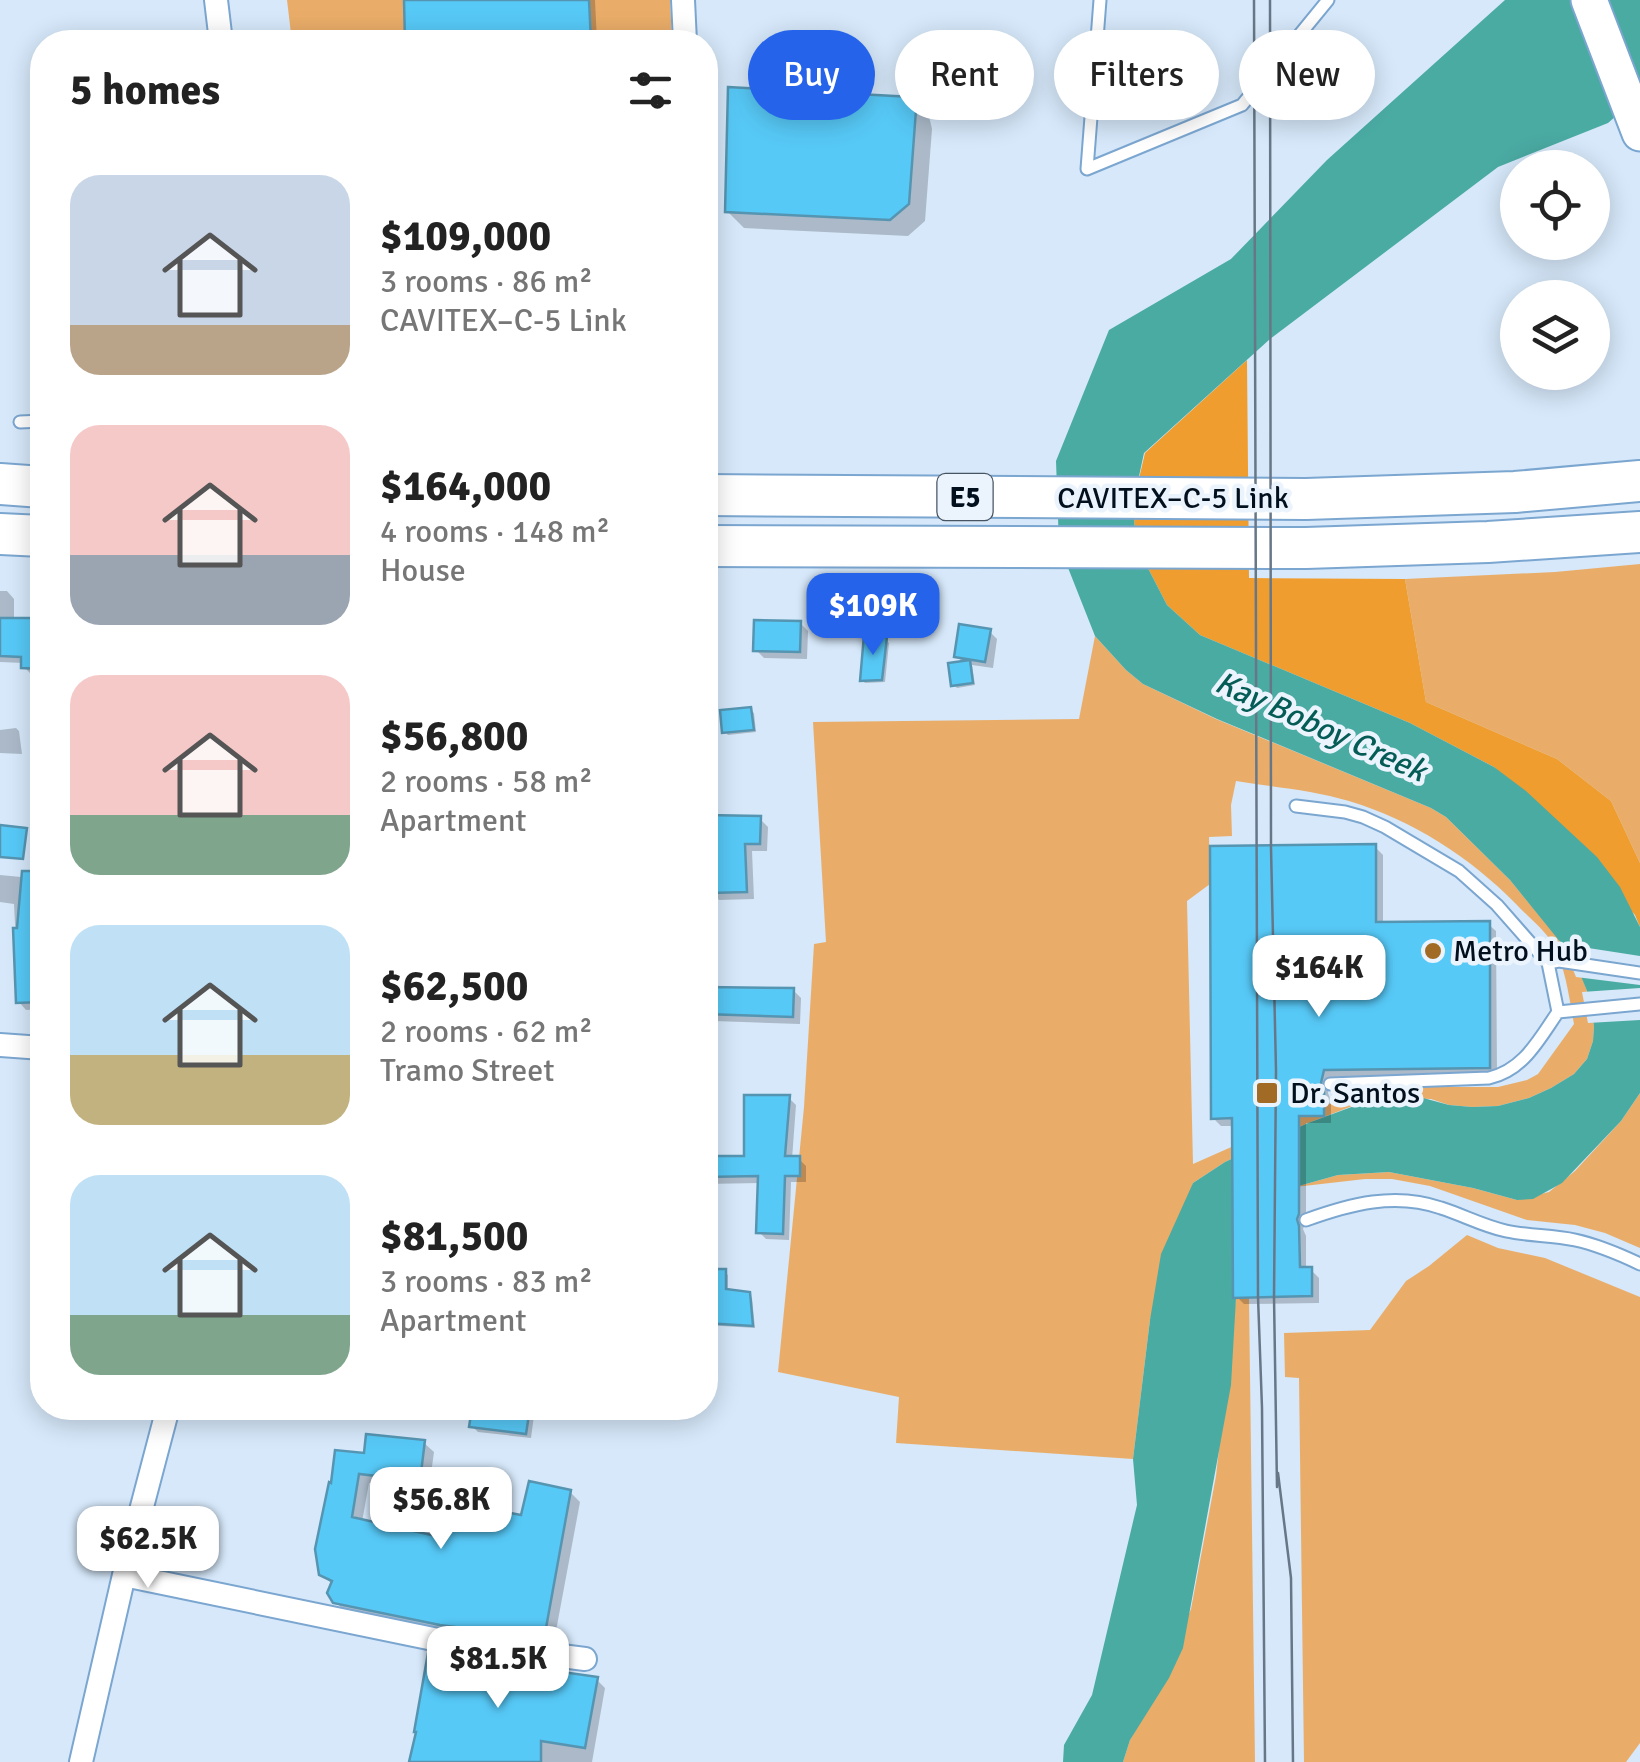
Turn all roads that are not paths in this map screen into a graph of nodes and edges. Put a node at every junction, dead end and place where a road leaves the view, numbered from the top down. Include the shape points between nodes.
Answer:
1 (216, 0) edge
2 (684, 0) edge
3 (1100, 0) edge
4 (1328, 0) edge
5 (1589, 0) edge
6 (220, 30) edge
7 (685, 30) edge
8 (1640, 132) edge
9 (20, 422) dead end
10 (30, 422) edge
11 (1640, 481) edge
12 (0, 484) edge
13 (30, 486) edge
14 (718, 495) edge
15 (1640, 532) edge
16 (0, 534) edge
17 (30, 535) edge
18 (718, 546) edge
19 (1296, 806) dead end
20 (1554, 962) junction
21 (1640, 972) edge
22 (1640, 1004) edge
23 (1564, 1011) junction
24 (0, 1045) edge
25 (30, 1047) edge
26 (1330, 1084) dead end
27 (1306, 1220) dead end
28 (1640, 1264) edge
29 (165, 1420) edge
30 (124, 1576) junction
31 (585, 1658) dead end
32 (81, 1762) edge

1 - 6 street
2 - 7 street
3 - 4 lane via 1087,169 1242,105
5 - 8 main road
9 - 10 lane
11 - 14 highway, CAVITEX–C-5 Link / E5 via 1306,499
12 - 13 highway
15 - 18 highway, CAVITEX–C-5 Link / E5 via 1306,548
16 - 17 highway
19 - 20 lane via 1363,817 1434,855 1478,886
20 - 21 lane
20 - 23 lane
22 - 23 lane
23 - 26 lane via 1518,1066 1500,1076
24 - 25 street
27 - 28 lane via 1360,1202 1412,1202 1503,1230 1600,1246
29 - 30 street
30 - 31 street via 438,1640
30 - 32 street

